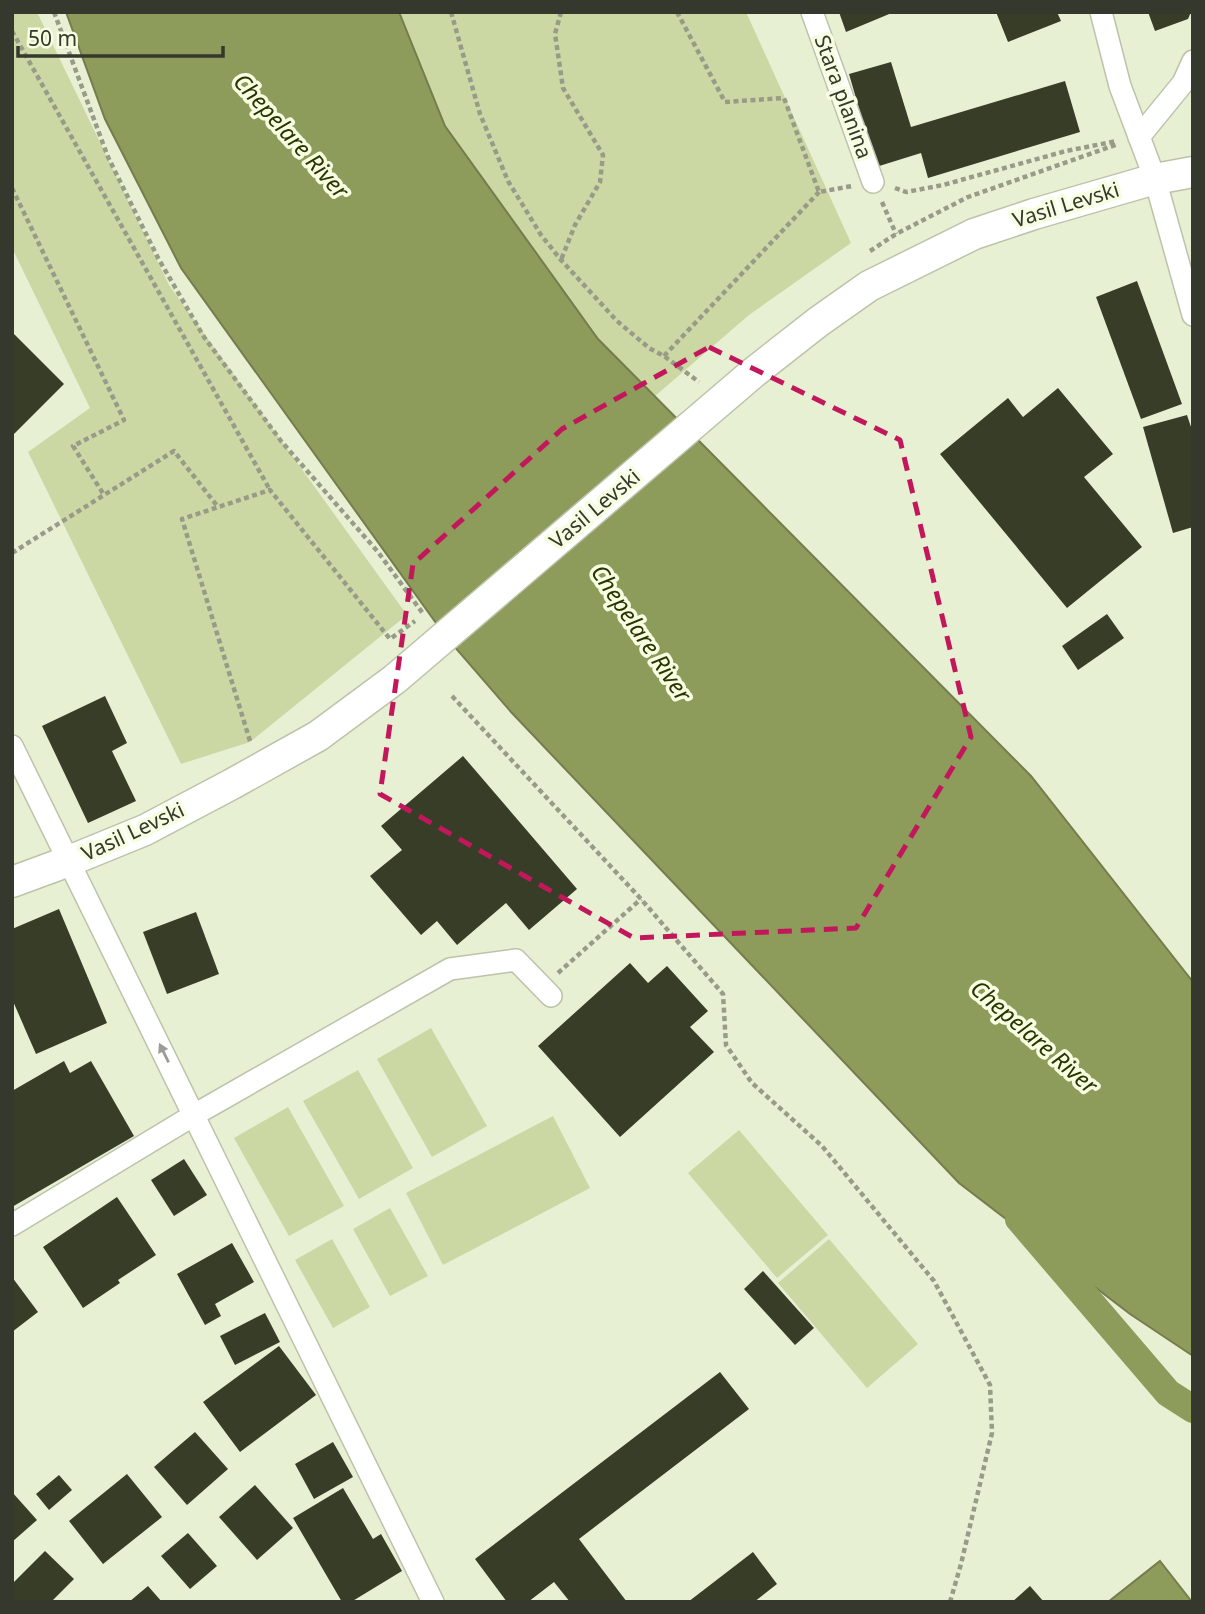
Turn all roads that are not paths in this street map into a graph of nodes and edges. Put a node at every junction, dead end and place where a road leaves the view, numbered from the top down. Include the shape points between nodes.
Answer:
1 (812, 12) edge
2 (1102, 15) edge
3 (1193, 61) edge
4 (1139, 137) junction
5 (1193, 173) edge
6 (1155, 178) junction
7 (873, 182) road end
8 (1193, 316) edge
9 (12, 747) edge
10 (69, 861) junction
11 (12, 882) edge
12 (546, 992) road end
13 (194, 1115) junction
14 (12, 1225) edge
15 (433, 1602) edge

1 - 7 street, Stara planina
2 - 4 street
3 - 4 street via 1183,83
4 - 6 street
5 - 6 main road, Vasil Levski
6 - 8 street
6 - 10 main road, Vasil Levski via 974,234 869,286 753,373 396,679 318,736 145,830
9 - 10 street
10 - 11 main road, Vasil Levski
13 -> 10 street
12 - 13 street via 516,960 450,968
13 - 14 street
13 - 15 street

